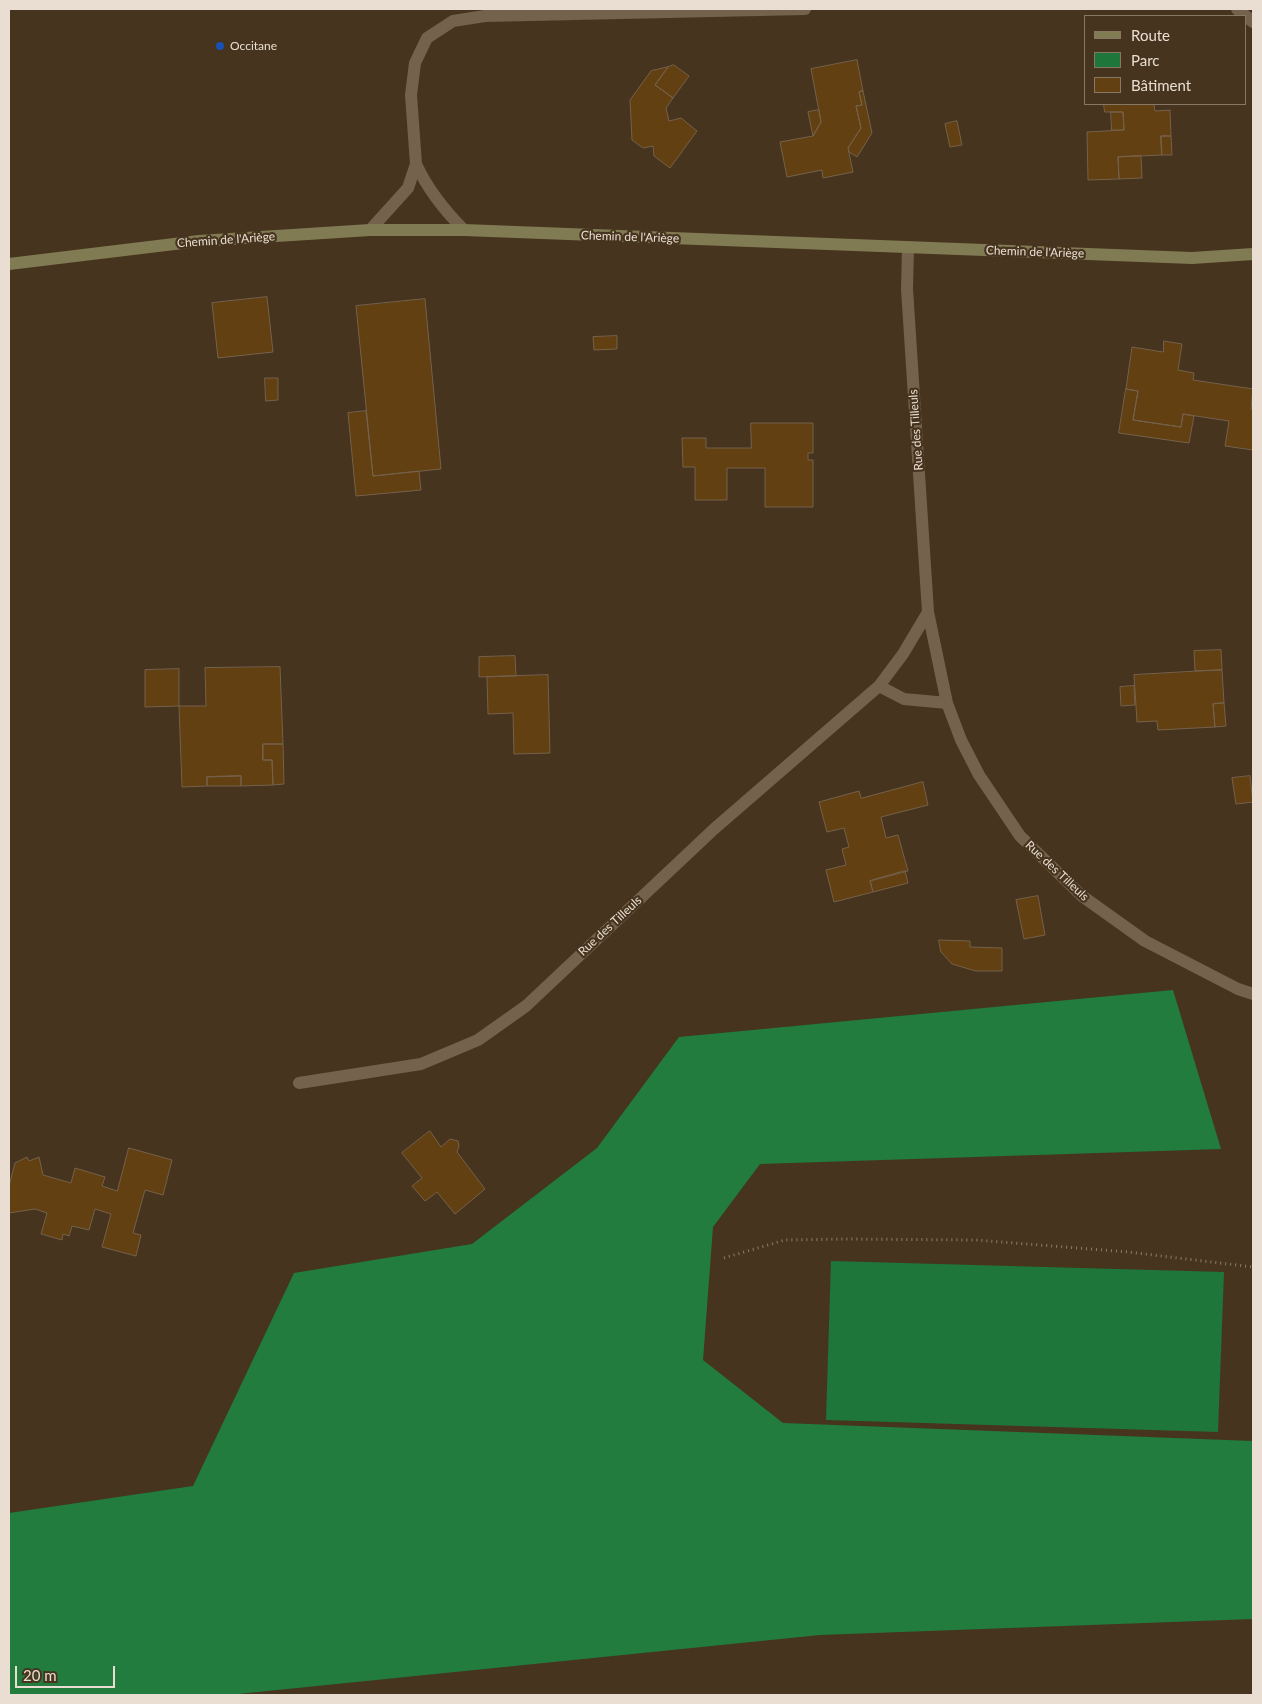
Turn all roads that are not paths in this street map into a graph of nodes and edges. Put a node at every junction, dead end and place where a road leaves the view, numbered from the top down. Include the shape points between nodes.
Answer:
1 (805, 9) edge
2 (416, 164) junction
3 (370, 230) junction
4 (464, 230) junction
5 (908, 248) junction
6 (1253, 254) edge
7 (9, 264) edge
8 (928, 612) junction
9 (879, 686) junction
10 (948, 703) junction
11 (1253, 994) edge
12 (299, 1084) dead end

1 - 2 street via 485,16 453,21 427,38 415,63 411,95
2 - 3 street via 408,188
2 - 4 street via 443,208
3 - 4 street, Chemin de l'Ariège
3 - 7 street, Chemin de l'Ariège via 199,241
4 - 5 street, Chemin de l'Ariège
5 - 6 street, Chemin de l'Ariège via 1192,258
5 - 8 street, Rue des Tilleuls via 907,289
8 - 9 street, Rue des Tilleuls
8 - 10 street, Rue des Tilleuls
9 - 10 street via 904,699
9 - 12 street, Rue des Tilleuls via 714,829 526,1006 478,1040 421,1064
10 - 11 street, Rue des Tilleuls via 961,740 979,775 1020,836 1082,896 1145,941

